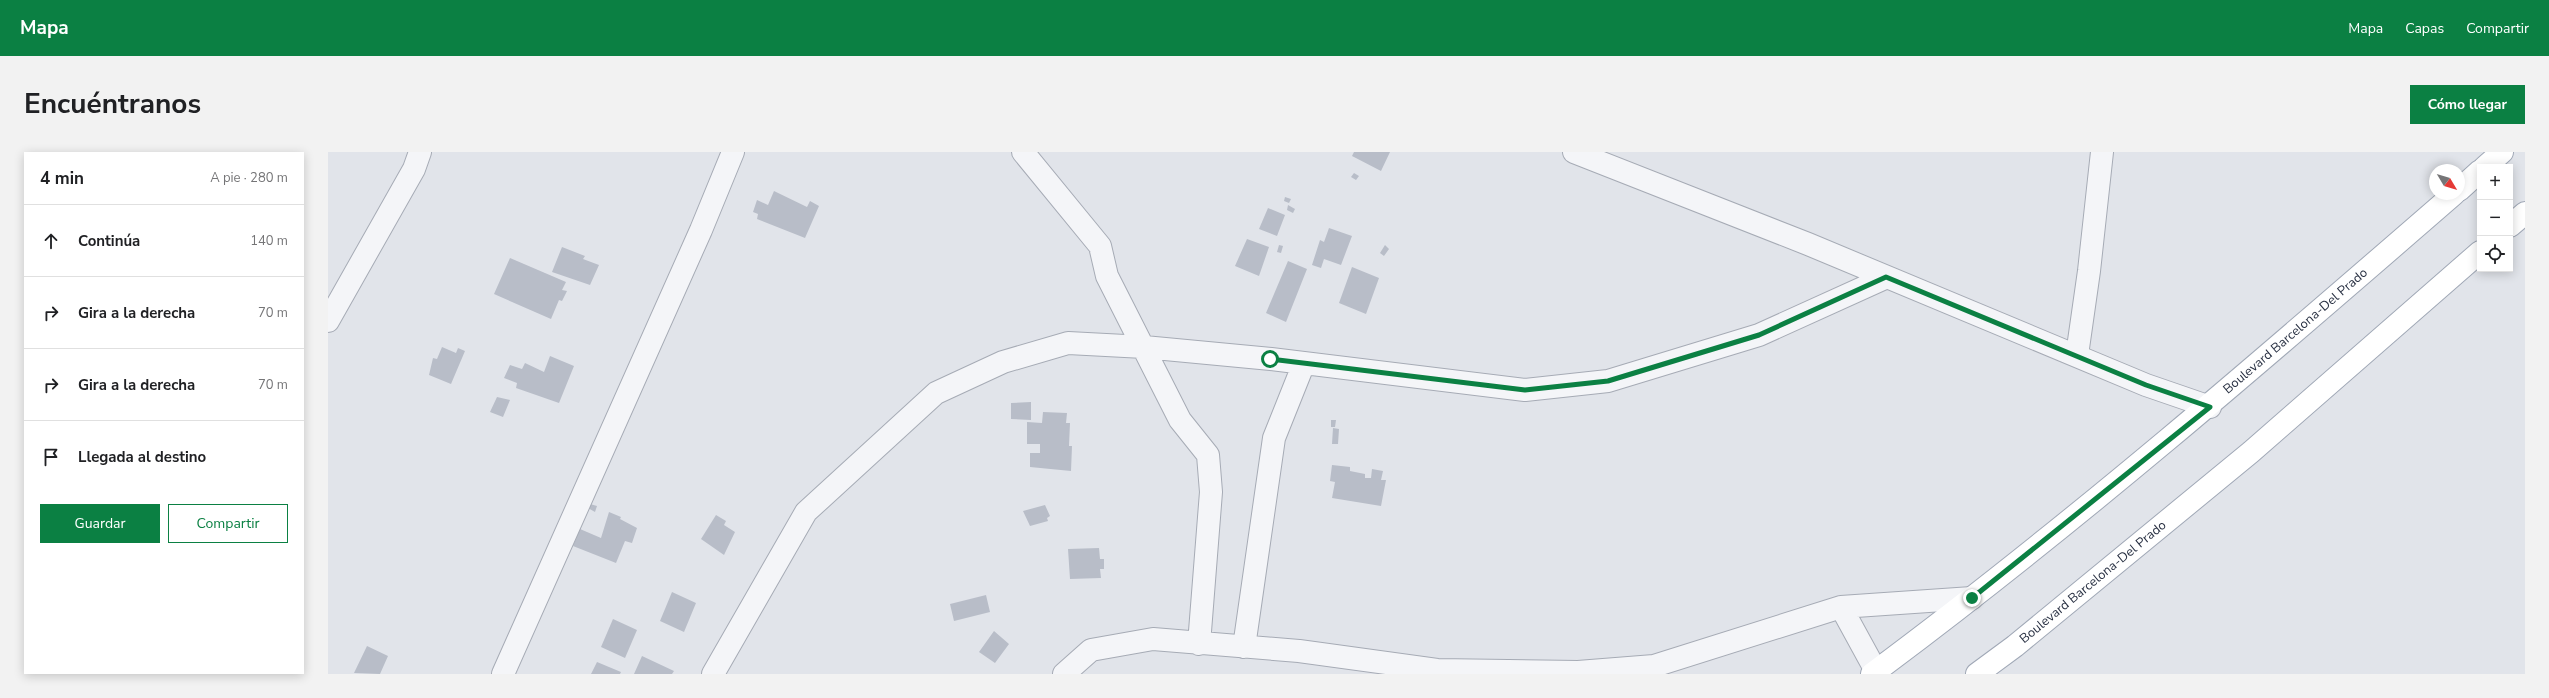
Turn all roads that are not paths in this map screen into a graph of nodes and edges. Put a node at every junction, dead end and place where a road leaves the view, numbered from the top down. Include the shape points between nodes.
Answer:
1 (420, 152) edge
2 (733, 152) edge
3 (1023, 152) edge
4 (1574, 152) edge
5 (2102, 152) edge
6 (2502, 152) edge
7 (2488, 164) edge
8 (2477, 174) edge
9 (2465, 185) edge
10 (2447, 200) edge
11 (2525, 213) edge
12 (2513, 223) edge
13 (2477, 255) edge
14 (1886, 277) junction
15 (328, 321) edge
16 (1144, 347) junction
17 (2077, 355) junction
18 (1304, 363) junction
19 (2210, 407) junction
20 (1972, 598) junction
21 (1841, 607) junction
22 (1199, 644) junction
23 (1244, 647) junction
24 (1874, 673) edge
25 (503, 674) edge
26 (713, 674) edge
27 (1064, 674) edge
28 (1977, 674) edge

1 - 15 street via 414,169
2 - 25 street via 701,230
3 - 16 street via 1100,246 1107,276
4 - 14 street
5 - 17 street
6 - 7 main road
8 - 9 main road
10 - 19 main road, Boulevard Barcelona-Del Prado
11 - 12 main road
13 - 28 main road, Boulevard Barcelona-Del Prado via 2251,452 2015,646
14 - 17 street
14 - 18 street via 1759,335 1608,381 1525,390
16 - 18 street
16 - 22 street via 1180,420 1208,455 1211,492
16 - 26 street via 1068,343 1003,362 936,393 806,512
17 - 19 street via 2146,385
18 - 23 street via 1274,438
19 - 20 main road, Boulevard Barcelona-Del Prado
20 - 21 street
20 - 24 main road, Boulevard Barcelona-Del Prado
21 - 23 street via 1654,666 1578,672 1437,670 1299,651
21 - 24 street
22 - 23 street
22 - 27 street via 1153,639 1091,650

